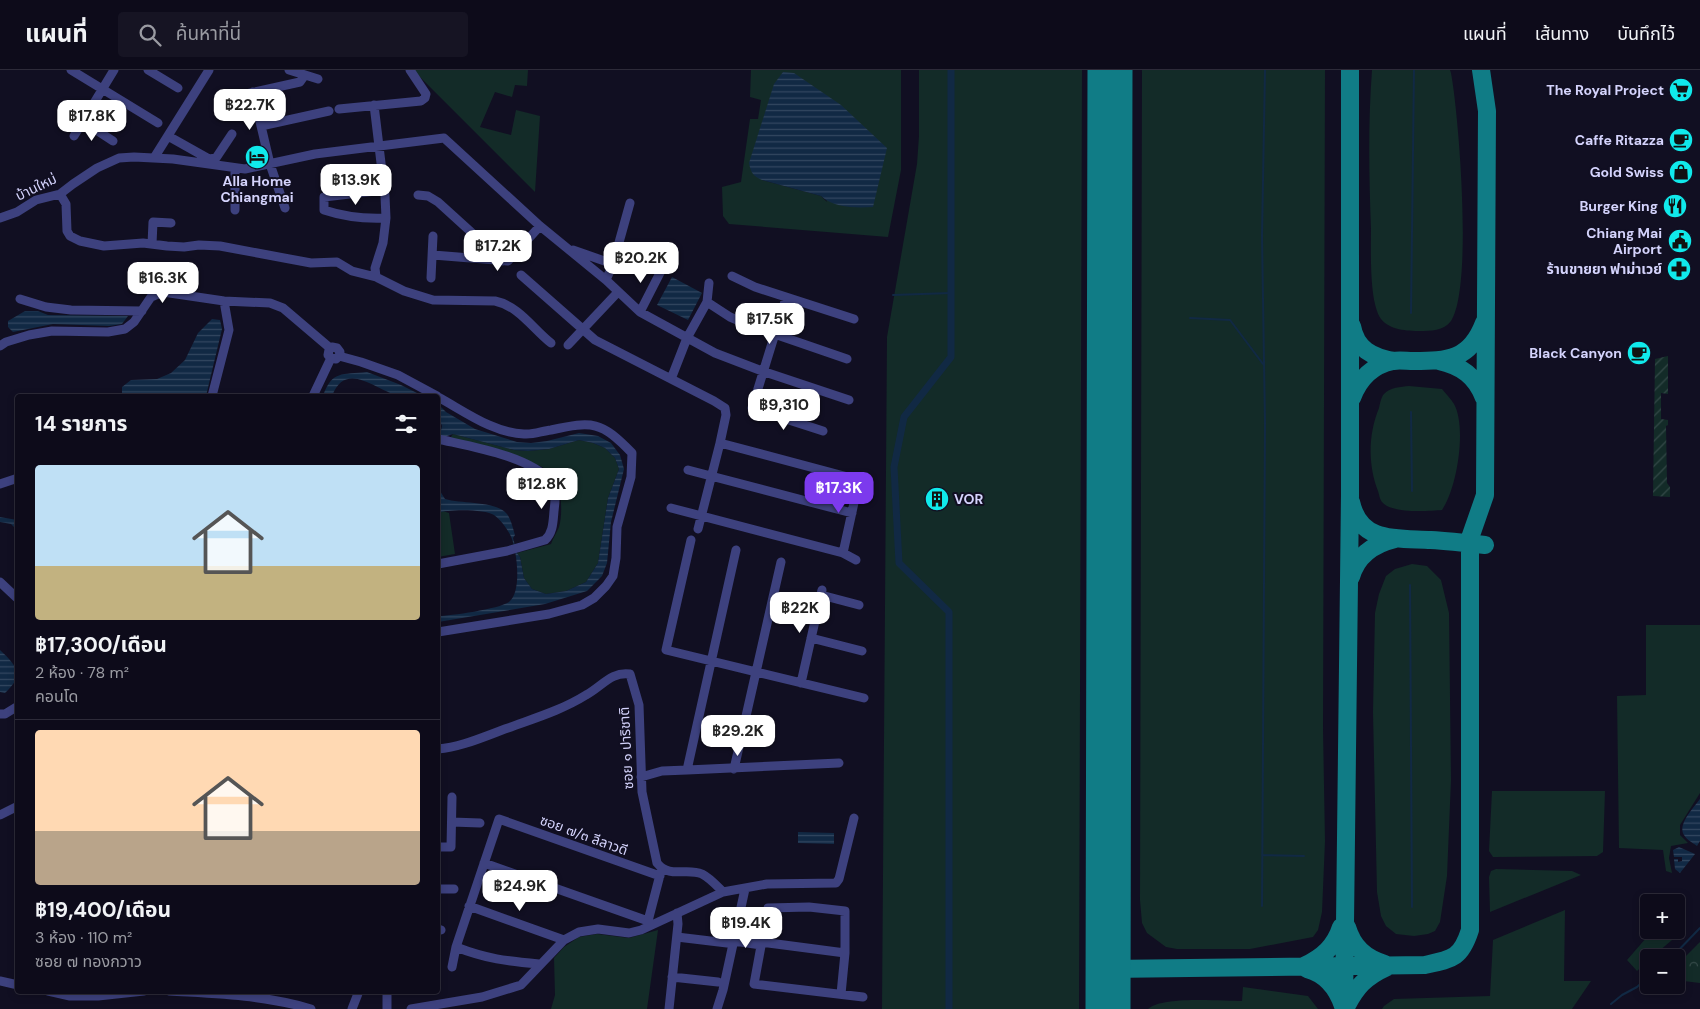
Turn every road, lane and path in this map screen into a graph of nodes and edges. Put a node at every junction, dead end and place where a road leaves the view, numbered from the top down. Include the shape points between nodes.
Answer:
1 (71, 70) edge
2 (114, 70) edge
3 (148, 70) edge
4 (209, 70) edge
5 (289, 70) edge
6 (410, 70) edge
7 (305, 75) junction
8 (318, 80) dead end
9 (178, 88) dead end
10 (103, 90) junction
11 (374, 105) junction
12 (339, 109) dead end
13 (329, 111) dead end
14 (84, 122) junction
15 (158, 123) dead end
16 (262, 126) junction
17 (232, 134) dead end
18 (74, 136) dead end
19 (168, 136) junction
20 (113, 141) dead end
21 (378, 147) junction
22 (154, 158) junction
23 (270, 164) junction
24 (235, 168) junction
25 (384, 190) junction
26 (60, 194) junction
27 (418, 195) dead end
28 (630, 203) dead end
29 (285, 208) dead end
30 (235, 210) dead end
31 (0, 218) edge
32 (386, 218) junction
33 (171, 224) dead end
34 (540, 226) junction
35 (434, 236) dead end
36 (152, 244) junction
37 (566, 248) junction
38 (433, 255) junction
39 (503, 261) junction
40 (613, 264) junction
41 (663, 267) dead end
42 (521, 275) dead end
43 (732, 276) dead end
44 (376, 277) junction
45 (431, 278) dead end
46 (606, 280) junction
47 (709, 283) dead end
48 (618, 292) junction
49 (786, 298) junction
50 (20, 299) dead end
51 (224, 300) junction
52 (707, 302) junction
53 (142, 312) junction
54 (640, 312) junction
55 (854, 319) dead end
56 (582, 330) junction
57 (774, 334) junction
58 (688, 338) junction
59 (552, 343) dead end
60 (0, 346) edge
61 (568, 346) dead end
62 (335, 357) junction
63 (847, 359) dead end
64 (762, 371) junction
65 (671, 379) junction
66 (213, 394) edge
67 (314, 394) edge
68 (433, 394) edge
69 (440, 398) edge
70 (849, 400) dead end
71 (823, 431) dead end
72 (440, 440) edge
73 (720, 444) junction
74 (688, 470) dead end
75 (711, 476) junction
76 (15, 479) edge
77 (0, 484) edge
78 (672, 508) dead end
79 (852, 513) junction
80 (702, 516) junction
81 (698, 529) dead end
82 (691, 540) dead end
83 (736, 550) dead end
84 (843, 553) junction
85 (856, 560) dead end
86 (781, 562) dead end
87 (440, 564) edge
88 (0, 582) edge
89 (15, 596) edge
90 (859, 605) dead end
91 (440, 632) edge
92 (811, 638) junction
93 (862, 651) dead end
94 (711, 661) junction
95 (756, 672) junction
96 (801, 683) junction
97 (864, 698) dead end
98 (15, 708) edge
99 (0, 714) edge
100 (440, 749) edge
101 (839, 763) dead end
102 (734, 769) junction
103 (687, 770) junction
104 (641, 777) junction
105 (452, 797) dead end
106 (15, 808) edge
107 (0, 815) edge
108 (854, 818) dead end
109 (452, 822) junction
110 (480, 823) dead end
111 (440, 847) edge
112 (484, 863) junction
113 (661, 872) junction
114 (440, 889) edge
115 (454, 889) dead end
116 (745, 890) junction
117 (723, 892) junction
118 (469, 906) junction
119 (677, 913) junction
120 (648, 924) junction
121 (677, 937) junction
122 (564, 940) junction
123 (732, 940) junction
124 (761, 942) junction
125 (456, 947) junction
126 (845, 953) junction
127 (539, 964) junction
128 (452, 967) dead end
129 (672, 977) junction
130 (0, 981) edge
131 (718, 982) dead end
132 (15, 984) edge
133 (71, 994) edge
134 (116, 994) edge
135 (244, 994) edge
136 (358, 994) edge
137 (387, 994) edge
138 (841, 994) junction
139 (268, 995) edge
140 (863, 997) dead end
141 (311, 1009) edge
142 (352, 1009) edge
143 (387, 1009) edge
144 (411, 1009) edge
145 (669, 1009) edge
146 (717, 1009) edge

1 - 10 street
2 - 10 street
3 - 9 street
4 - 19 street
5 - 7 street
6 - 11 street via 426,94 425,98
7 - 8 street
7 - 16 street via 300,82 249,93
10 - 14 street
10 - 15 street
11 - 12 street
11 - 21 street
13 - 16 street
14 - 18 street
14 - 20 street
16 - 23 street
17 - 19 street via 216,158 209,159
19 - 22 street
21 - 23 street, บ้านใหม่ via 314,154
21 - 25 street
21 - 34 street, บ้านใหม่ via 444,138
22 - 24 street, บ้านใหม่
22 - 26 street, บ้านใหม่ via 119,158 107,162
23 - 24 street, บ้านใหม่
23 - 29 street
24 - 30 street
25 - 32 street
25 - 32 street via 324,198 324,210 343,216
26 - 31 street, บ้านใหม่ via 36,200
26 - 36 street via 66,204 66,231 75,240 104,246
27 - 39 street via 438,202
28 - 40 street
32 - 44 street
33 - 36 street via 152,222
34 - 37 street
34 - 39 street via 508,261
35 - 38 street
36 - 44 street via 220,246 311,263 337,262 352,271
37 - 40 street
37 - 46 street
38 - 39 street
38 - 45 street
40 - 46 street
41 - 54 street
42 - 56 street
43 - 49 street
44 - 59 street via 404,291 433,300 505,303
46 - 48 street
47 - 52 street
48 - 54 street
48 - 56 street
49 - 55 street
49 - 57 street
50 - 53 street via 72,310
51 - 53 street via 163,292 151,297
51 - 62 street via 270,303 283,308 330,348 328,352
51 - 66 street via 230,330
52 - 57 street via 730,317
52 - 58 street
53 - 60 street via 130,327 116,332 52,331
54 - 58 street
56 - 61 street
56 - 65 street
57 - 63 street
57 - 64 street
58 - 64 street via 715,353
58 - 65 street
62 - 67 street
62 - 68 street via 398,375
64 - 70 street
64 - 71 street via 752,408
65 - 73 street via 725,408
69 - 91 street via 506,432 526,435 592,425 619,438 632,453 631,477 617,527 612,576 594,598 582,605 549,614
72 - 87 street via 500,454 538,469 553,483 556,500 552,530 545,540
73 - 75 street
73 - 79 street via 859,480
74 - 75 street
75 - 79 street
75 - 80 street
76 - 77 street
78 - 80 street
79 - 84 street
80 - 81 street
80 - 84 street
82 - 94 street via 666,650
83 - 94 street
84 - 85 street
86 - 95 street
88 - 89 street
90 - 92 street via 821,592
92 - 93 street
92 - 96 street
94 - 95 street
94 - 103 street
95 - 96 street
95 - 102 street
96 - 97 street
98 - 99 street
100 - 104 street, ซอย ๑ ปาริชาติ via 473,741 571,704 607,680 622,673 630,674 639,704
101 - 102 street
102 - 103 street
103 - 104 street via 662,771
104 - 113 street, ซอย ๑ ปาริชาติ via 654,856
105 - 109 street
106 - 107 street
108 - 116 street via 836,883 767,884
109 - 110 street
109 - 111 street via 451,847
112 - 113 street, ซอย ๗/๓ ลีลาวดี via 499,819
112 - 118 street
112 - 120 street
113 - 117 street via 700,873
113 - 120 street
114 - 115 street
116 - 117 street
116 - 123 street
117 - 119 street
118 - 122 street
118 - 125 street
119 - 120 street
119 - 121 street
120 - 122 street via 629,933 598,929 579,932
121 - 123 street
121 - 129 street
122 - 127 street
123 - 124 street
123 - 146 street
124 - 126 street
124 - 126 street via 768,908 809,907 845,911
124 - 138 street via 754,984
125 - 127 street via 501,961
125 - 128 street
126 - 138 street
127 - 144 street via 521,985 482,997
129 - 131 street
129 - 145 street
130 - 132 street
133 - 134 street
135 - 139 street
136 - 142 street
137 - 143 street
138 - 140 street
139 - 141 street

